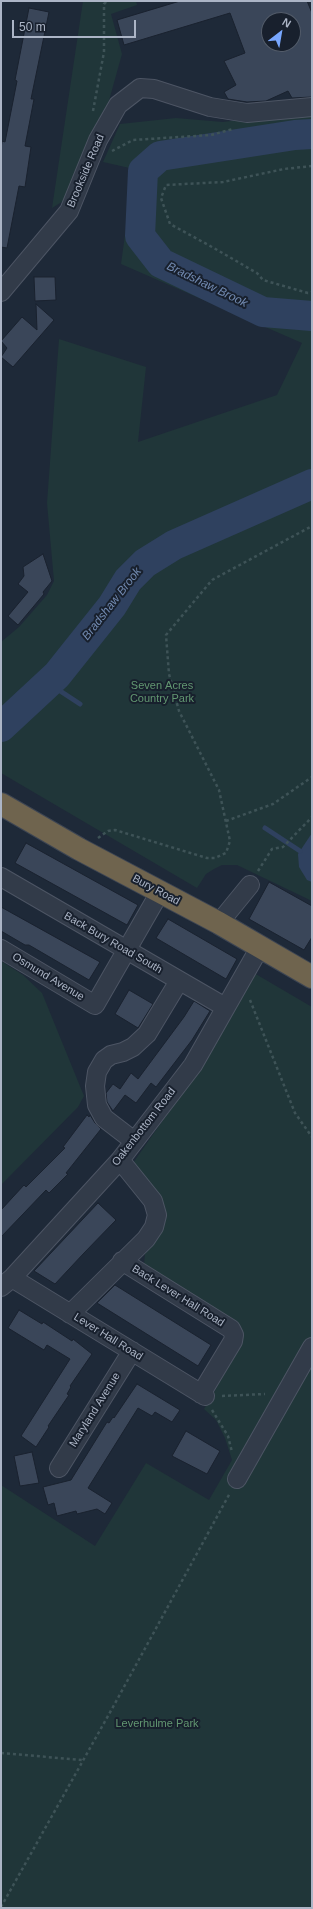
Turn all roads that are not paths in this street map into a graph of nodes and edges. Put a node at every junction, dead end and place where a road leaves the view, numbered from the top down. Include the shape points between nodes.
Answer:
1 (312, 107) edge
2 (1, 292) edge
3 (1, 804) edge
4 (1, 877) edge
5 (250, 885) road end
6 (160, 892) junction
7 (219, 923) junction
8 (260, 947) junction
9 (1, 949) edge
10 (126, 951) junction
11 (310, 971) edge
12 (179, 981) junction
13 (226, 1008) junction
14 (134, 1141) junction
15 (120, 1160) junction
16 (122, 1261) junction
17 (6, 1282) edge
18 (70, 1314) junction
19 (312, 1347) edge
20 (132, 1351) junction
21 (203, 1395) joint
22 (59, 1468) dead end
23 (237, 1479) road end

1 - 2 street, Brookside Road via 247,113 210,107 140,88 118,104 98,140 69,211
3 - 6 highway, Bury Road
4 - 10 street, Back Bury Road South
5 - 7 street
6 - 7 highway, Bury Road
6 - 10 street
7 - 8 highway, Bury Road
8 - 11 highway, Bury Road
8 - 13 street, Oakenbottom Road
9 - 10 street, Osmund Avenue via 95,1005
10 - 12 street, Back Bury Road South
12 - 13 street, Back Bury Road South
12 - 14 street via 147,1034 133,1047 104,1060 97,1072 96,1105 104,1118
13 - 14 street, Oakenbottom Road via 192,1064
14 - 15 street, Oakenbottom Road
15 - 16 street via 154,1200 157,1215 154,1228 146,1239
15 - 17 street, Oakenbottom Road
16 - 18 street
16 - 21 street, Back Lever Hall Road via 231,1329 233,1341
17 - 18 street, Lever Hall Road
18 - 20 street, Lever Hall Road
19 - 23 street
20 - 21 street, Lever Hall Road
20 - 22 street, Maryland Avenue

